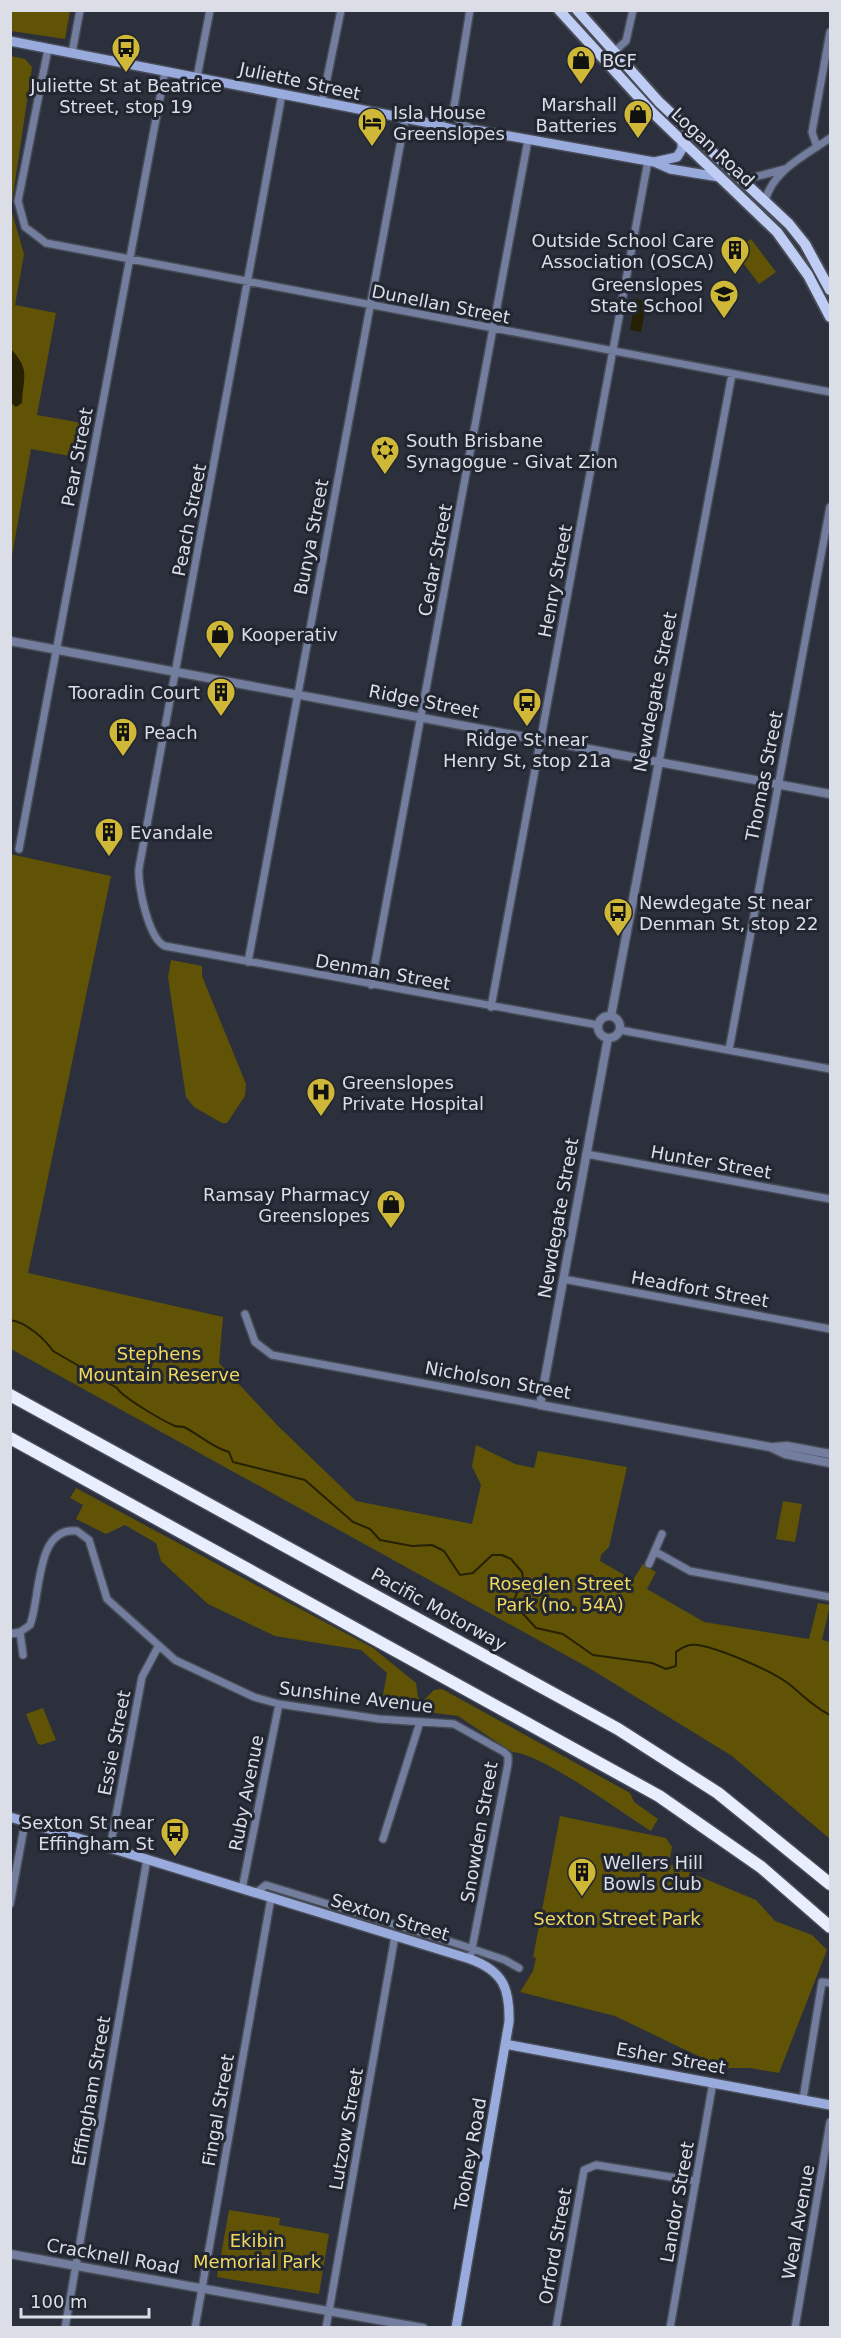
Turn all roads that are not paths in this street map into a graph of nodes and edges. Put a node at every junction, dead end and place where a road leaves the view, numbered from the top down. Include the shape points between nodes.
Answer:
1 (80, 10) edge
2 (210, 10) edge
3 (341, 10) edge
4 (470, 10) edge
5 (559, 10) edge
6 (577, 10) edge
7 (633, 10) edge
8 (831, 32) edge
9 (10, 41) edge
10 (48, 49) junction
11 (614, 52) junction
12 (72, 53) junction
13 (604, 61) junction
14 (165, 71) junction
15 (197, 77) junction
16 (282, 94) junction
17 (322, 103) junction
18 (452, 111) junction
19 (405, 119) junction
20 (425, 122) junction
21 (476, 130) junction
22 (831, 138) edge
23 (528, 140) junction
24 (682, 141) junction
25 (817, 147) junction
26 (651, 162) junction
27 (785, 169) junction
28 (722, 178) junction
29 (742, 180) junction
30 (765, 201) junction
31 (129, 261) junction
32 (248, 283) junction
33 (831, 290) edge
34 (370, 306) junction
35 (831, 317) edge
36 (493, 329) junction
37 (613, 351) junction
38 (732, 374) junction
39 (831, 392) edge
40 (831, 507) edge
41 (828, 531) edge
42 (10, 641) edge
43 (56, 650) junction
44 (176, 672) junction
45 (297, 695) junction
46 (420, 717) junction
47 (541, 740) junction
48 (659, 762) junction
49 (778, 784) junction
50 (831, 794) edge
51 (19, 849) dead end
52 (163, 945) joint
53 (248, 962) junction
54 (371, 985) junction
55 (491, 1006) junction
56 (611, 1016) junction
57 (598, 1025) junction
58 (620, 1030) junction
59 (608, 1038) junction
60 (729, 1050) junction
61 (831, 1069) edge
62 (586, 1154) junction
63 (831, 1199) edge
64 (563, 1279) junction
65 (245, 1314) dead end
66 (831, 1329) edge
67 (10, 1395) edge
68 (540, 1405) junction
69 (10, 1438) edge
70 (770, 1447) junction
71 (831, 1454) edge
72 (831, 1463) edge
73 (662, 1534) dead end
74 (656, 1552) junction
75 (649, 1564) dead end
76 (831, 1597) edge
77 (20, 1632) junction
78 (10, 1634) edge
79 (158, 1647) junction
80 (23, 1655) dead end
81 (279, 1704) junction
82 (420, 1722) junction
83 (508, 1756) joint
84 (10, 1817) edge
85 (25, 1822) junction
86 (383, 1839) dead end
87 (110, 1848) junction
88 (147, 1859) junction
89 (831, 1884) edge
90 (242, 1889) junction
91 (256, 1893) junction
92 (271, 1898) junction
93 (10, 1904) edge
94 (831, 1927) edge
95 (395, 1936) junction
96 (473, 1949) junction
97 (470, 1959) junction
98 (519, 1968) dead end
99 (831, 1983) edge
100 (504, 1986) joint
101 (505, 2044) junction
102 (712, 2082) junction
103 (803, 2099) junction
104 (831, 2105) edge
105 (831, 2122) edge
106 (696, 2181) junction
107 (10, 2254) edge
108 (76, 2266) junction
109 (202, 2288) junction
110 (328, 2310) junction
111 (65, 2328) edge
112 (195, 2328) edge
113 (326, 2328) edge
114 (423, 2328) edge
115 (456, 2328) edge
116 (556, 2328) edge
117 (670, 2328) edge
118 (795, 2328) edge

1 - 12 street
2 - 15 street
3 - 17 street
4 - 18 street
5 - 13 main road, Logan Road
6 - 11 main road, Logan Road
7 - 11 street via 627,38
8 - 25 street via 812,132
9 - 10 main road, Juliette Street
10 - 12 main road, Juliette Street
10 - 31 street, Dunellan Street via 18,201 25,226 46,243
11 - 13 street
11 - 29 main road, Logan Road via 659,102
12 - 14 main road, Juliette Street
13 - 24 main road, Logan Road
14 - 15 main road, Juliette Street
14 - 31 street, Pear Street
15 - 16 main road, Juliette Street
16 - 17 main road, Juliette Street
16 - 32 street, Peach Street
17 - 19 main road, Juliette Street
18 - 20 street via 442,119
18 - 21 street via 462,124
19 - 20 main road, Juliette Street
19 - 34 street, Bunya Street
20 - 21 main road, Juliette Street via 460,131
21 - 23 main road, Juliette Street
22 - 25 street
23 - 26 main road, Juliette Street
23 - 36 street, Cedar Street
24 - 26 main road via 677,157
24 - 28 main road, Logan Road
25 - 27 street
26 - 28 main road, Juliette Street
26 - 37 street, Henry Street
27 - 29 street
27 - 30 street via 770,187
28 - 35 main road, Logan Road via 793,252
29 - 30 main road, Logan Road
30 - 33 main road, Logan Road via 796,232
31 - 32 street, Dunellan Street
31 - 43 street, Pear Street
32 - 34 street, Dunellan Street
32 - 44 street, Peach Street
34 - 36 street, Dunellan Street
34 - 45 street, Bunya Street
36 - 37 street, Dunellan Street
36 - 46 street, Cedar Street
37 - 38 street, Dunellan Street
37 - 47 street, Henry Street
38 - 39 street, Dunellan Street
38 - 48 street, Newdegate Street
40 - 41 street, Thomas Street
41 - 49 street, Thomas Street
42 - 43 street, Ridge Street
43 - 44 street, Ridge Street
43 - 51 street, Pear Street
44 - 45 street, Ridge Street
44 - 52 street, Peach Street via 138,874 154,937
45 - 46 street, Ridge Street
45 - 53 street, Bunya Street
46 - 47 street, Ridge Street
46 - 54 street, Cedar Street
47 - 48 street, Ridge Street
47 - 55 street, Henry Street
48 - 49 street, Ridge Street
48 - 56 street, Newdegate Street
49 - 50 street, Ridge Street
49 - 60 street, Thomas Street
52 - 53 street, Denman Street
53 - 54 street, Denman Street
54 - 55 street, Denman Street
55 - 57 street, Denman Street
56 - 57 street via 604,1017
56 - 58 street via 620,1023
57 - 59 street
58 - 59 street
58 - 60 street
59 - 62 street, Newdegate Street
60 - 61 street
62 - 63 street, Hunter Street
62 - 64 street, Newdegate Street
64 - 66 street, Headfort Street
64 - 68 street, Newdegate Street
65 - 68 street, Nicholson Street via 255,1342 272,1356
67 - 89 highway, Pacific Motorway via 608,1724 718,1793
68 - 70 street, Nicholson Street
69 - 94 highway via 659,1796 761,1867
70 - 71 street, Nicholson Street
70 - 72 street, Nicholson Street
73 - 74 street
74 - 75 street
74 - 76 street via 690,1571
77 - 78 street
77 - 79 street, Sunshine Avenue via 30,1625 34,1614 43,1564 53,1538 60,1532 77,1530 89,1540 107,1599
77 - 80 street
79 - 81 street, Sunshine Avenue via 185,1665 254,1697
79 - 87 street, Essie Street via 142,1677
81 - 82 street, Sunshine Avenue
81 - 90 street, Ruby Avenue
82 - 83 street, Sunshine Avenue via 454,1724
82 - 86 street
83 - 96 street, Snowden Street
84 - 85 main road, Sexton Street
85 - 87 main road, Sexton Street
85 - 93 street
87 - 88 main road, Sexton Street
88 - 90 main road, Sexton Street
88 - 108 street, Effingham Street
90 - 91 main road, Sexton Street
91 - 92 main road, Sexton Street
91 - 96 street, Sexton Street via 266,1885
92 - 95 main road, Sexton Street
92 - 109 street, Fingal Street
95 - 97 main road, Sexton Street
95 - 110 street, Lutzow Street
96 - 97 street, Snowden Street
96 - 98 street
97 - 100 main road, Sexton Street via 497,1972
99 - 103 street via 822,1982
100 - 101 main road, Toohey Road via 510,2002
101 - 102 main road, Esher Street
101 - 115 main road, Toohey Road
102 - 103 main road, Esher Street
102 - 106 street, Landor Street
103 - 104 main road, Esher Street
105 - 118 street, Weal Avenue
106 - 116 street, Orford Street via 597,2165 584,2170
106 - 117 street, Landor Street
107 - 108 street, Cracknell Road
108 - 109 street, Cracknell Road
108 - 111 street, Effingham Street
109 - 110 street, Cracknell Road
109 - 112 street, Fingal Street
110 - 113 street, Lutzow Street
110 - 114 street, Cracknell Road

